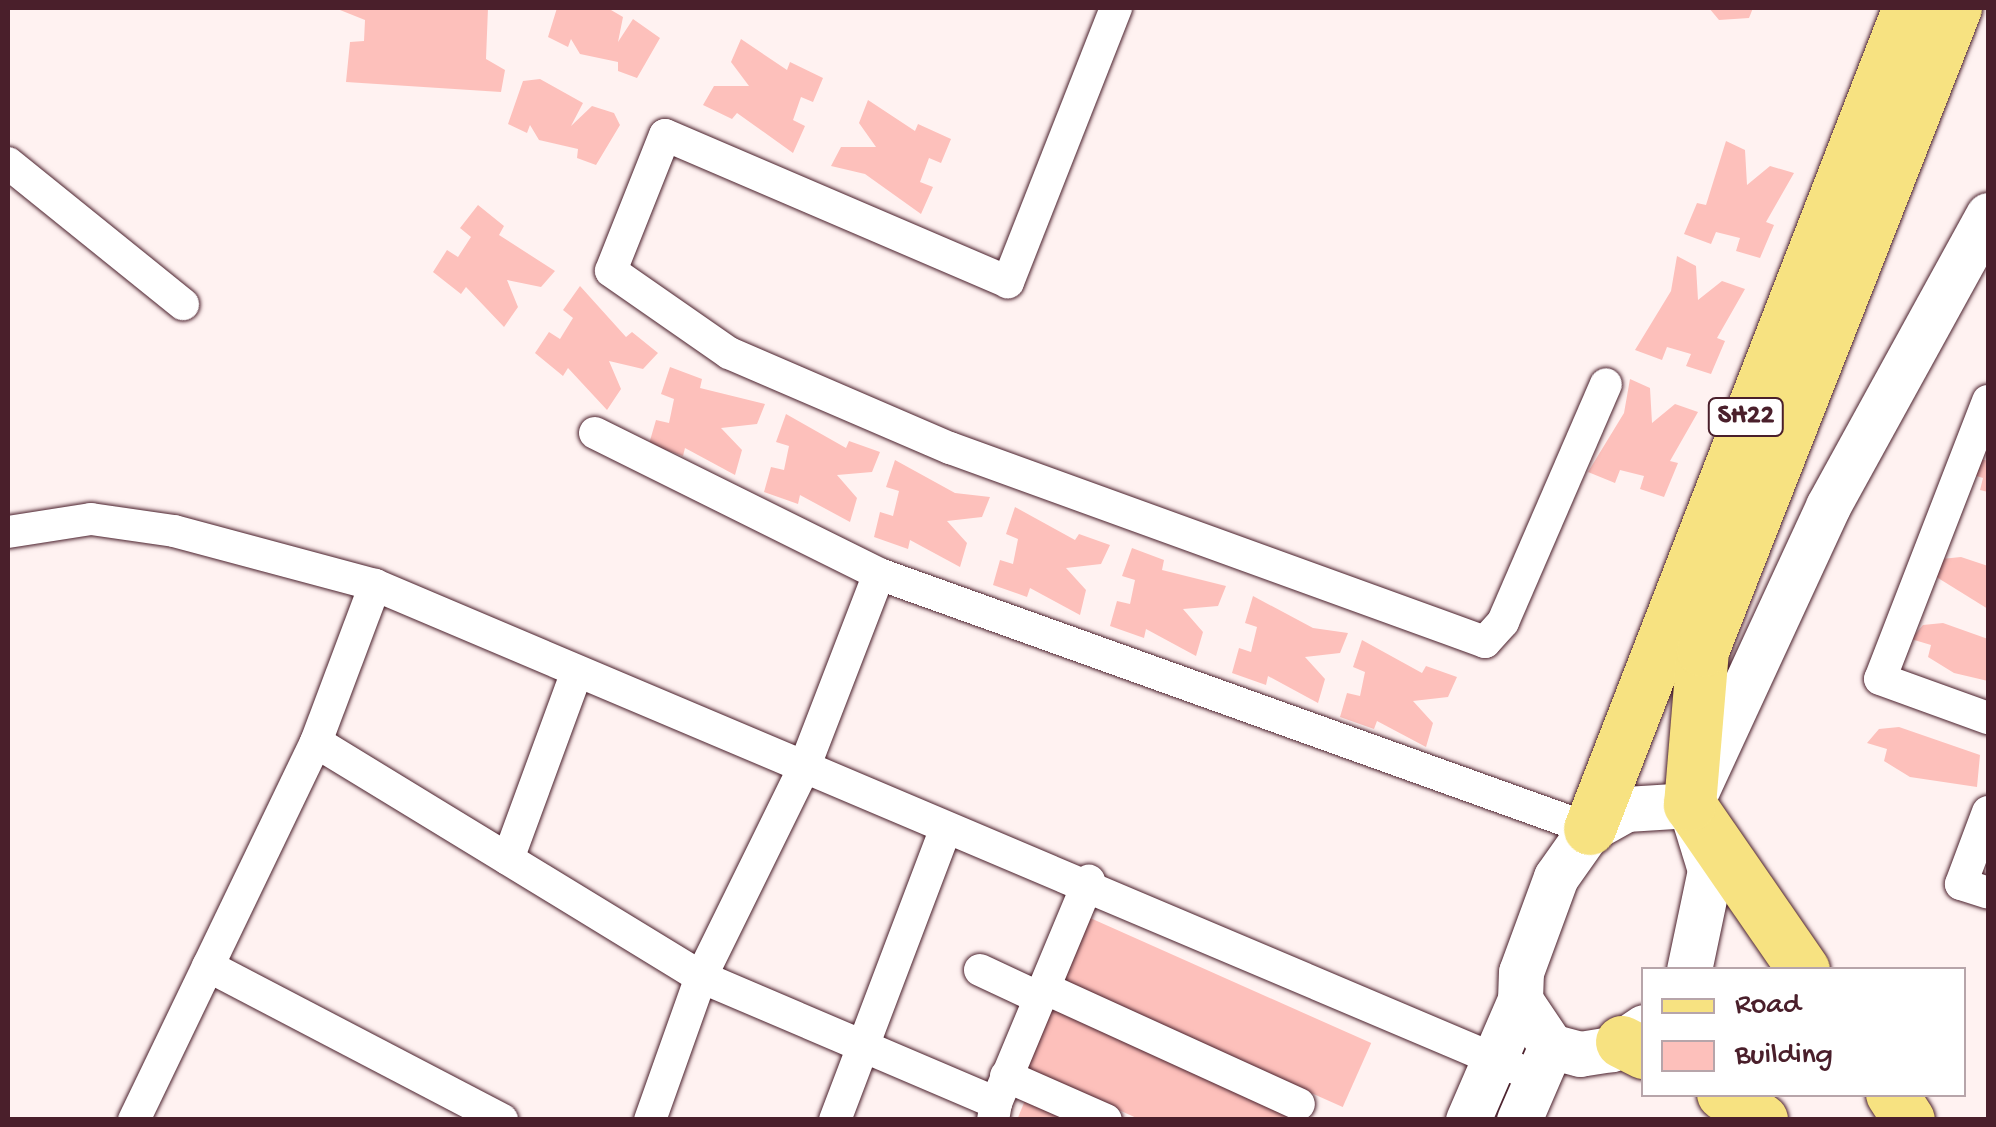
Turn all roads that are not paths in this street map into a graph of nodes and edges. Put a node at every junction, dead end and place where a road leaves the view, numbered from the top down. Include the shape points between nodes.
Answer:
1 (1116, 8) edge
2 (1909, 8) edge
3 (1956, 8) edge
4 (8, 163) edge
5 (1988, 215) edge
6 (183, 304) dead end
7 (1606, 384) dead end
8 (1988, 401) edge
9 (595, 433) dead end
10 (8, 532) edge
11 (878, 574) junction
12 (376, 585) junction
13 (577, 671) junction
14 (1988, 718) edge
15 (316, 742) junction
16 (804, 768) junction
17 (1690, 805) junction
18 (1988, 812) edge
19 (946, 828) junction
20 (1590, 829) junction
21 (508, 860) junction
22 (1089, 881) junction
23 (1988, 893) edge
24 (208, 966) junction
25 (1690, 967) edge
26 (1802, 967) edge
27 (980, 970) dead end
28 (701, 977) junction
29 (1042, 993) junction
30 (1520, 1000) junction
31 (1636, 1041) edge
32 (857, 1049) junction
33 (1495, 1060) junction
34 (1544, 1061) junction
35 (1728, 1097) edge
36 (1894, 1097) edge
37 (999, 1100) edge
38 (1299, 1104) dead end
39 (147, 1114) edge
40 (502, 1120) edge
41 (650, 1120) edge
42 (835, 1120) edge
43 (1106, 1120) edge
44 (1468, 1120) edge
45 (1519, 1120) edge
46 (1762, 1120) edge
47 (1909, 1120) edge

1 - 7 street via 1008,282 665,134 611,271 729,352 950,448 1485,642 1502,622
2 - 20 main road, SH22
3 - 17 main road, SH22 via 1704,650
4 - 6 street
5 - 17 main road via 1828,506
8 - 14 street via 1880,679
9 - 11 street
10 - 12 street via 91,519 174,530
11 - 16 street
11 - 20 street
12 - 13 street
12 - 15 street
13 - 16 street
13 - 21 street
15 - 21 street
15 - 24 street
16 - 19 street
16 - 28 street
17 - 20 main road via 1626,809
17 - 25 main road via 1710,870
17 - 26 main road
18 - 23 street via 1961,884
19 - 22 street
19 - 32 street
20 - 30 main road via 1528,938
21 - 28 street
22 - 29 street
22 - 33 street
24 - 39 street
24 - 40 street
27 - 29 street
28 - 32 street
28 - 41 street
29 - 37 street
29 - 38 street
30 - 33 main road
30 - 34 main road
31 - 34 main road
32 - 37 street
32 - 42 street
33 - 34 street
33 - 44 main road
34 - 45 main road
35 - 46 main road
36 - 47 main road
37 - 43 street

